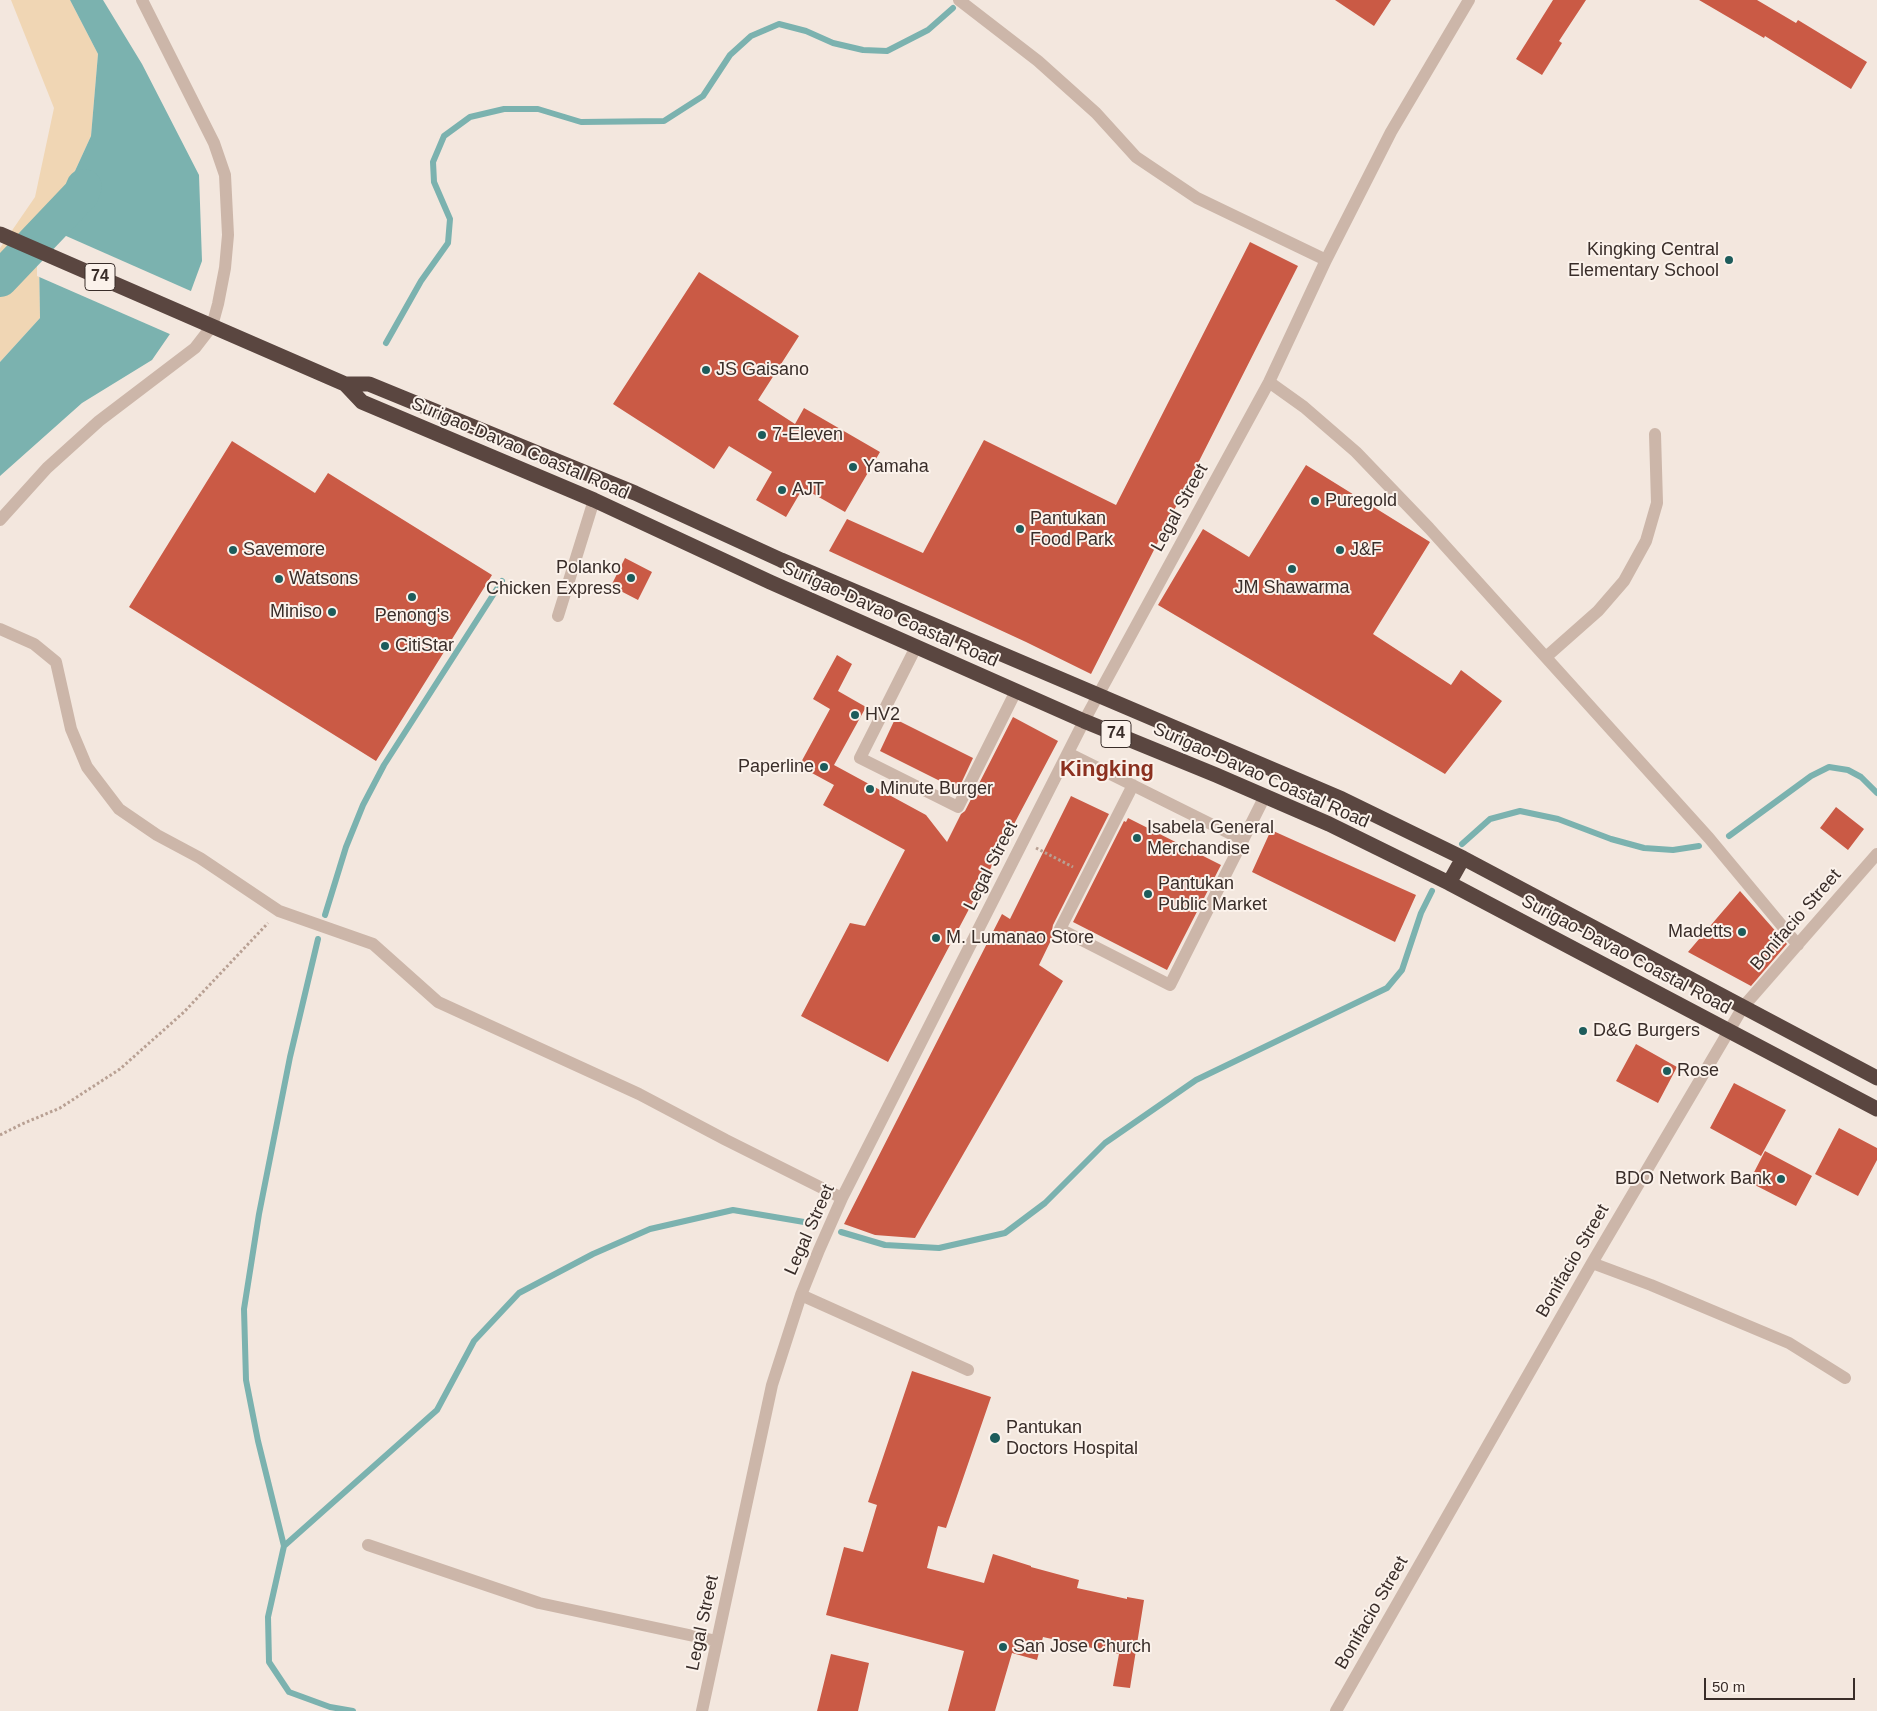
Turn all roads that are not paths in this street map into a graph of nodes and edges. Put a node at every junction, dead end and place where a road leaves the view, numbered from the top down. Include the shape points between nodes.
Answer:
1 (142, 0) edge
2 (958, 0) edge
3 (1470, 0) edge
4 (0, 234) edge
5 (1326, 260) junction
6 (206, 324) junction
7 (1269, 382) junction
8 (345, 384) junction
9 (1655, 434) dead end
10 (635, 493) junction
11 (594, 500) junction
12 (625, 514) junction
13 (0, 520) edge
14 (781, 560) junction
15 (770, 582) junction
16 (558, 616) dead end
17 (0, 629) edge
18 (916, 647) junction
19 (1546, 657) junction
20 (1016, 691) junction
21 (1098, 695) junction
22 (1084, 721) junction
23 (1068, 753) junction
24 (1133, 785) junction
25 (1265, 796) junction
26 (1243, 840) junction
27 (1877, 854) edge
28 (1463, 858) junction
29 (1449, 883) junction
30 (1798, 945) junction
31 (1743, 1007) junction
32 (1729, 1031) junction
33 (1877, 1078) edge
34 (1877, 1109) edge
35 (842, 1198) junction
36 (1592, 1263) junction
37 (801, 1295) junction
38 (968, 1370) dead end
39 (1845, 1378) dead end
40 (368, 1546) dead end
41 (717, 1641) junction
42 (702, 1711) edge
43 (1336, 1711) edge

1 - 6 street via 214,142 225,175 228,235 222,286
2 - 5 street via 1038,61 1096,113 1136,157 1197,198
3 - 5 street, Legal Street via 1391,132
4 - 6 highway, Surigao-Davao Coastal Road / 74
5 - 7 street, Legal Street
6 - 8 highway, Surigao-Davao Coastal Road / 74
6 - 13 street via 195,348 99,421 47,468
7 - 19 street via 1356,452
7 - 21 street, Legal Street
8 - 10 highway, Surigao-Davao Coastal Road / 74 via 369,384
8 - 11 highway, Surigao-Davao Coastal Road / 74 via 362,402
9 - 19 street via 1657,503 1646,541 1624,581 1598,611
10 - 12 highway
10 - 14 highway, Surigao-Davao Coastal Road / 74
11 - 12 highway, Surigao-Davao Coastal Road / 74
11 - 16 street
12 - 15 highway, Surigao-Davao Coastal Road / 74
14 - 15 highway
14 - 21 highway, Surigao-Davao Coastal Road / 74
15 - 18 highway, Surigao-Davao Coastal Road / 74
17 - 35 street via 34,644 56,662 71,729 87,767 119,809 157,835 200,858 279,911 373,944 438,1002 640,1094
18 - 20 highway, Surigao-Davao Coastal Road / 74
18 - 20 street via 860,758 958,807
19 - 30 street via 1709,838
20 - 22 highway, Surigao-Davao Coastal Road / 74
21 - 22 street, Legal Street
21 - 28 highway, Surigao-Davao Coastal Road / 74 via 1342,799
22 - 23 street, Legal Street
22 - 25 highway, Surigao-Davao Coastal Road / 74
23 - 24 street
23 - 35 street, Legal Street
24 - 26 street
24 - 26 street via 1060,929 1170,985
25 - 26 street
25 - 29 highway, Surigao-Davao Coastal Road / 74
27 - 30 street, Bonifacio Street
28 - 29 highway
28 - 31 highway, Surigao-Davao Coastal Road / 74
29 - 32 highway, Surigao-Davao Coastal Road / 74
30 - 31 street, Bonifacio Street
31 - 32 street, Bonifacio Street
31 - 33 highway, Surigao-Davao Coastal Road / 74
32 - 34 highway, Surigao-Davao Coastal Road / 74
32 - 36 street, Bonifacio Street
35 - 37 street, Legal Street
36 - 39 street via 1789,1343
36 - 43 street, Bonifacio Street
37 - 38 street
37 - 41 street, Legal Street via 772,1385
40 - 41 street via 540,1603
41 - 42 street, Legal Street

